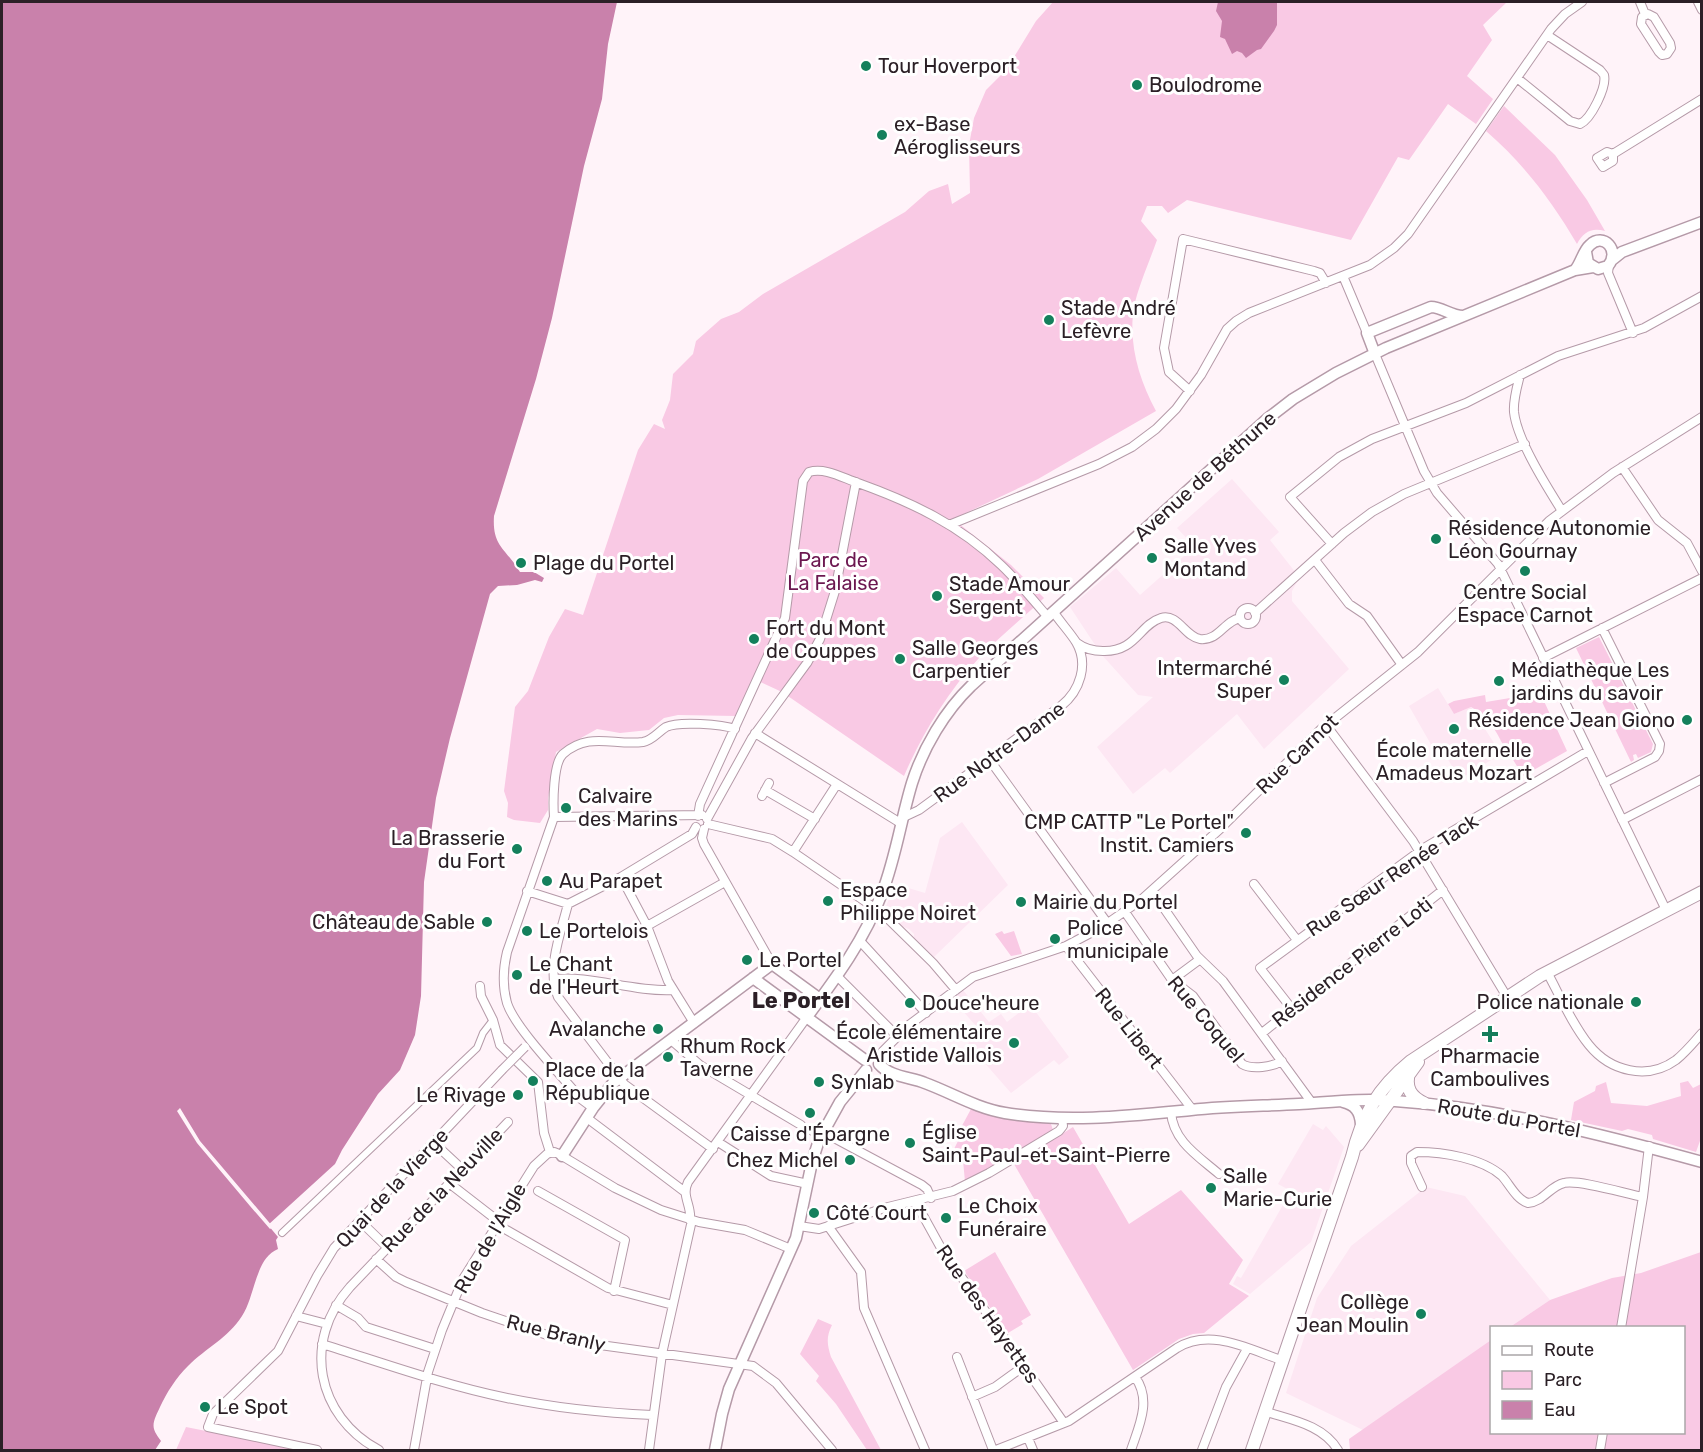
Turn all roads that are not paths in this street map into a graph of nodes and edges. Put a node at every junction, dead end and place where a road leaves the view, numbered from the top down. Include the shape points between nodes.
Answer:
1 (1582, 2) edge
2 (1640, 2) edge
3 (1698, 2) edge
4 (1701, 10) edge
5 (1645, 14) junction
6 (1547, 35) junction
7 (1517, 78) junction
8 (1701, 99) edge
9 (1613, 154) dead end
10 (1701, 222) edge
11 (1606, 243) junction
12 (1636, 247) junction
13 (1586, 252) junction
14 (1604, 266) junction
15 (1575, 270) junction
16 (1343, 276) junction
17 (1326, 282) junction
18 (1701, 296) edge
19 (1441, 310) junction
20 (1464, 316) junction
21 (1442, 326) junction
22 (1367, 333) junction
23 (1633, 333) junction
24 (1375, 354) junction
25 (1520, 375) junction
26 (1190, 392) junction
27 (1701, 417) edge
28 (1403, 425) junction
29 (1525, 444) junction
30 (1622, 467) junction
31 (856, 482) junction
32 (1430, 483) junction
33 (1562, 511) junction
34 (949, 525) junction
35 (1332, 544) junction
36 (1315, 560) junction
37 (1500, 569) junction
38 (1701, 571) edge
39 (1701, 578) edge
40 (1050, 614) junction
41 (1602, 628) junction
42 (1077, 644) junction
43 (1543, 658) junction
44 (1402, 665) junction
45 (1326, 725) junction
46 (735, 729) junction
47 (755, 733) junction
48 (1588, 751) junction
49 (989, 759) junction
50 (1701, 779) edge
51 (1604, 783) junction
52 (837, 784) junction
53 (766, 790) dead end
54 (698, 816) junction
55 (554, 817) junction
56 (815, 819) junction
57 (1622, 820) junction
58 (903, 821) junction
59 (704, 825) junction
60 (1420, 851) junction
61 (793, 852) junction
62 (621, 877) junction
63 (725, 882) junction
64 (1254, 884) dead end
65 (1443, 890) junction
66 (527, 891) junction
67 (1152, 891) junction
68 (1701, 892) edge
69 (568, 904) junction
70 (876, 909) junction
71 (1666, 910) junction
72 (1125, 912) junction
73 (1108, 924) junction
74 (647, 926) junction
75 (1297, 940) junction
76 (860, 941) junction
77 (1066, 946) junction
78 (1199, 960) junction
79 (772, 964) junction
80 (1546, 972) junction
81 (837, 976) junction
82 (753, 978) junction
83 (554, 979) junction
84 (1172, 980) junction
85 (480, 986) dead end
86 (673, 990) junction
87 (956, 990) junction
88 (1507, 997) junction
89 (820, 999) junction
90 (1292, 1010) junction
91 (926, 1012) junction
92 (807, 1017) junction
93 (493, 1020) junction
94 (694, 1023) junction
95 (1701, 1033) edge
96 (1262, 1034) junction
97 (897, 1036) junction
98 (671, 1040) junction
99 (529, 1043) junction
100 (1282, 1061) junction
101 (879, 1062) junction
102 (866, 1065) junction
103 (1408, 1068) junction
104 (618, 1079) junction
105 (751, 1096) junction
106 (1395, 1098) junction
107 (1340, 1101) junction
108 (1312, 1103) junction
109 (1424, 1103) junction
110 (1373, 1104) junction
111 (1192, 1109) junction
112 (1171, 1112) junction
113 (590, 1113) junction
114 (1062, 1118) junction
115 (508, 1122) dead end
116 (1361, 1124) junction
117 (801, 1125) dead end
118 (818, 1133) junction
119 (434, 1143) junction
120 (1359, 1144) junction
121 (716, 1145) junction
122 (1649, 1146) junction
123 (550, 1152) junction
124 (562, 1156) junction
125 (1352, 1157) junction
126 (1701, 1162) edge
127 (462, 1169) junction
128 (1219, 1174) dead end
129 (449, 1183) junction
130 (808, 1184) junction
131 (1422, 1187) dead end
132 (538, 1191) dead end
133 (685, 1192) junction
134 (1643, 1197) junction
135 (931, 1198) junction
136 (915, 1202) junction
137 (691, 1220) junction
138 (360, 1221) junction
139 (497, 1222) junction
140 (799, 1226) junction
141 (828, 1226) junction
142 (282, 1233) dead end
143 (387, 1247) junction
144 (791, 1249) junction
145 (376, 1259) junction
146 (614, 1291) junction
147 (453, 1302) junction
148 (336, 1305) junction
149 (673, 1305) junction
150 (296, 1316) junction
151 (327, 1324) junction
152 (1621, 1326) edge
153 (322, 1344) junction
154 (435, 1349) junction
155 (1247, 1349) junction
156 (662, 1354) junction
157 (957, 1357) dead end
158 (1284, 1361) junction
159 (740, 1363) junction
160 (1024, 1366) junction
161 (427, 1377) junction
162 (1135, 1377) junction
163 (972, 1397) junction
164 (1266, 1412) junction
165 (652, 1415) junction
166 (1064, 1424) junction
167 (1603, 1434) edge
168 (1028, 1438) junction
169 (317, 1450) edge
170 (376, 1450) edge
171 (414, 1450) edge
172 (649, 1450) edge
173 (715, 1450) edge
174 (832, 1450) edge
175 (925, 1450) edge
176 (995, 1450) edge
177 (1033, 1450) edge
178 (1131, 1450) edge
179 (1202, 1450) edge
180 (1252, 1450) edge
181 (1338, 1450) edge
182 (1600, 1450) edge

1 - 6 street via 1557,21
2 - 5 street
3 - 4 street
5 - 5 street via 1641,24 1659,52 1667,54 1670,43 1654,17
6 - 7 street
6 - 7 street via 1604,75 1605,83 1588,119 1580,124 1570,121
7 - 16 street via 1405,238 1378,261
8 - 9 street
10 - 12 street, Avenue de Béthune
11 - 12 street
11 - 13 street via 1594,242
11 - 14 street via 1613,251
12 - 14 street, Avenue de Béthune via 1618,254
13 - 14 street via 1587,260
13 - 15 street
14 - 15 street, Avenue de Béthune
14 - 23 street
15 - 20 street, Avenue de Béthune
16 - 17 street
16 - 22 street
17 - 26 street via 1236,321 1224,334
17 - 26 street via 1314,271 1183,238 1164,348 1169,372
18 - 23 street
19 - 20 street
19 - 21 street via 1445,319
19 - 22 street via 1431,307
20 - 21 street, Avenue de Béthune
21 - 24 street, Avenue de Béthune
22 - 24 street
23 - 25 street via 1568,352
24 - 28 street
24 - 40 street, Avenue de Béthune via 1325,379 1278,410
25 - 28 street via 1466,403
25 - 29 street via 1514,412
26 - 34 street via 1160,425 1122,453
27 - 30 street, Rue Carnot
28 - 32 street
28 - 35 street via 1351,450 1290,497
29 - 32 street
29 - 33 street
30 - 33 street, Rue Carnot
30 - 38 street via 1658,520 1687,543
31 - 34 street, Rue Notre-Dame via 914,504
31 - 46 street, Rue Notre-Dame via 821,471 807,473 802,481 785,618
31 - 47 street via 823,634 807,663
32 - 35 street via 1372,512
32 - 37 street
33 - 37 street, Rue Carnot
34 - 40 street, Rue Notre-Dame via 1002,566
35 - 36 street
36 - 42 street via 1255,613 1249,624 1234,619 1217,634 1195,637 1166,617 1115,651 1094,651
36 - 44 street via 1349,604 1367,616
37 - 43 street
37 - 44 street, Rue Carnot
39 - 41 street
40 - 42 street, Rue Notre-Dame
40 - 58 street, Avenue de Béthune via 970,686 949,711 918,767
41 - 43 street
41 - 51 street via 1660,744 1652,759
42 - 49 street, Rue Notre-Dame via 1082,670 1073,695
43 - 48 street
44 - 45 street, Rue Carnot
45 - 60 street
45 - 67 street, Rue Carnot
46 - 54 street
46 - 55 street via 674,725 645,742 586,741 563,754 560,760
47 - 52 street
47 - 59 street
48 - 51 street
48 - 60 street, Rue Sœur Renée Tack
49 - 58 street, Rue Notre-Dame
49 - 73 street
50 - 57 street
51 - 57 street
52 - 56 street
52 - 58 street
53 - 56 street
54 - 55 street
54 - 59 street via 703,815
55 - 66 street
56 - 61 street
57 - 71 street
58 - 70 street, Avenue de Béthune
59 - 61 street via 772,839
59 - 62 street
59 - 63 street via 703,841
60 - 65 street
60 - 75 street, Rue Sœur Renée Tack
61 - 70 street
62 - 69 street
62 - 74 street
63 - 74 street
63 - 79 street
64 - 75 street
65 - 88 street
65 - 90 street, Résidence Pierre Loti
66 - 69 street
66 - 99 street via 507,952 504,985 512,1014
67 - 72 street, Rue Carnot
67 - 78 street
68 - 71 main road
69 - 83 street
70 - 76 street, Avenue de Béthune
70 - 87 street
71 - 80 main road
72 - 73 street, Rue Carnot
72 - 84 street, Rue Coquel
73 - 77 street, Rue Carnot
74 - 86 street
75 - 90 street, Rue Sœur Renée Tack via 1260,968
76 - 81 street, Avenue de Béthune
76 - 91 street
77 - 87 street, Rue Carnot via 975,975
77 - 111 street, Rue Libert
78 - 84 street
78 - 96 street via 1220,978
79 - 82 street
79 - 89 street
80 - 88 main road
80 - 95 street via 1586,1042 1616,1066 1640,1071 1665,1066 1683,1054
81 - 89 street, Avenue de Béthune
81 - 97 street
82 - 92 street
82 - 94 street
83 - 86 street
83 - 104 street via 558,997
84 - 100 street, Rue Coquel via 1192,996 1244,1066 1270,1066
85 - 93 street
86 - 94 street
87 - 91 street, Rue Carnot
88 - 103 main road via 1436,1044
89 - 92 street, Avenue de Béthune
90 - 96 street, Résidence Pierre Loti
91 - 97 street, Rue Carnot
92 - 102 street
92 - 105 street
93 - 123 street via 500,1045 538,1084
93 - 142 street via 477,1048
94 - 98 street
96 - 100 street
97 - 101 street, Rue Carnot
98 - 104 street
98 - 105 street via 695,1062
99 - 113 street
99 - 119 street, Quai de la Vierge, bridge
100 - 108 street
101 - 102 street via 873,1072
101 - 114 street, Route du Portel via 890,1073 924,1082 989,1110
102 - 118 street
103 - 106 main road via 1396,1080
103 - 109 main road via 1409,1090
103 - 110 main road via 1392,1077
104 - 113 street
104 - 121 street
105 - 117 street
105 - 121 street
106 - 109 street, Route du Portel
106 - 110 street, Route du Portel
106 - 120 main road
107 - 108 street, Route du Portel
107 - 110 street, Route du Portel
107 - 116 street via 1357,1110
108 - 111 street, Route du Portel
109 - 122 street, Route du Portel via 1544,1122
110 - 116 main road
110 - 120 street
111 - 112 street, Route du Portel
112 - 114 street, Route du Portel
112 - 128 street via 1177,1135
113 - 124 street
113 - 133 street
114 - 135 street via 1062,1130 1020,1156 966,1186
115 - 127 street, Rue de la Neuville
116 - 125 main road
118 - 130 street
118 - 135 street via 925,1187
119 - 127 street
119 - 138 street, Quai de la Vierge
120 - 125 main road
121 - 130 street via 771,1176
121 - 133 street via 688,1182
122 - 126 street, Route du Portel
122 - 134 street
123 - 124 street
123 - 139 street, Rue de l'Aigle via 534,1166
124 - 137 street via 615,1188
125 - 158 main road
127 - 129 street, Rue de la Neuville
129 - 139 street
129 - 143 street, Rue de la Neuville
130 - 140 street
131 - 134 street via 1410,1158 1417,1152 1483,1163 1528,1203 1558,1185 1571,1182
132 - 146 street via 625,1240
133 - 137 street
134 - 152 street
135 - 136 street
136 - 141 street
136 - 160 street, Rue des Hayettes via 941,1248
137 - 144 street via 745,1230
137 - 149 street
138 - 143 street
138 - 150 street, Quai de la Vierge via 325,1261
139 - 146 street
139 - 147 street, Rue de l'Aigle
140 - 141 street
140 - 144 street
141 - 175 street via 861,1272 865,1311
143 - 145 street, Rue de la Neuville
144 - 159 street
145 - 147 street, Rue Branly via 401,1280
145 - 148 street, Rue de la Neuville
146 - 149 street
147 - 154 street, Rue de l'Aigle
147 - 156 street, Rue Branly via 547,1335
148 - 151 street, Rue de la Neuville
148 - 154 street via 364,1326
149 - 156 street
150 - 151 street
150 - 169 street, Quai de la Vierge via 275,1355 213,1414 208,1427
151 - 153 street, Rue de la Neuville
153 - 161 street
153 - 170 street, Rue de la Neuville via 323,1375 335,1409 352,1432
154 - 161 street, Rue de l'Aigle
155 - 158 street
155 - 162 street via 1215,1339 1197,1340 1180,1346
155 - 179 street via 1226,1387
156 - 159 street, Rue Branly
156 - 165 street
157 - 163 street
158 - 164 main road
159 - 173 street via 723,1407
159 - 174 street, Rue Branly via 756,1367 773,1379
160 - 163 street via 995,1387
160 - 166 street, Rue des Hayettes
161 - 165 street via 556,1407
161 - 171 street, Rue de l'Aigle
162 - 166 street
162 - 178 street via 1142,1392 1143,1410
163 - 176 street
164 - 180 main road
164 - 181 street via 1319,1431
165 - 172 street
166 - 168 street
167 - 182 street
168 - 176 street
168 - 177 street

